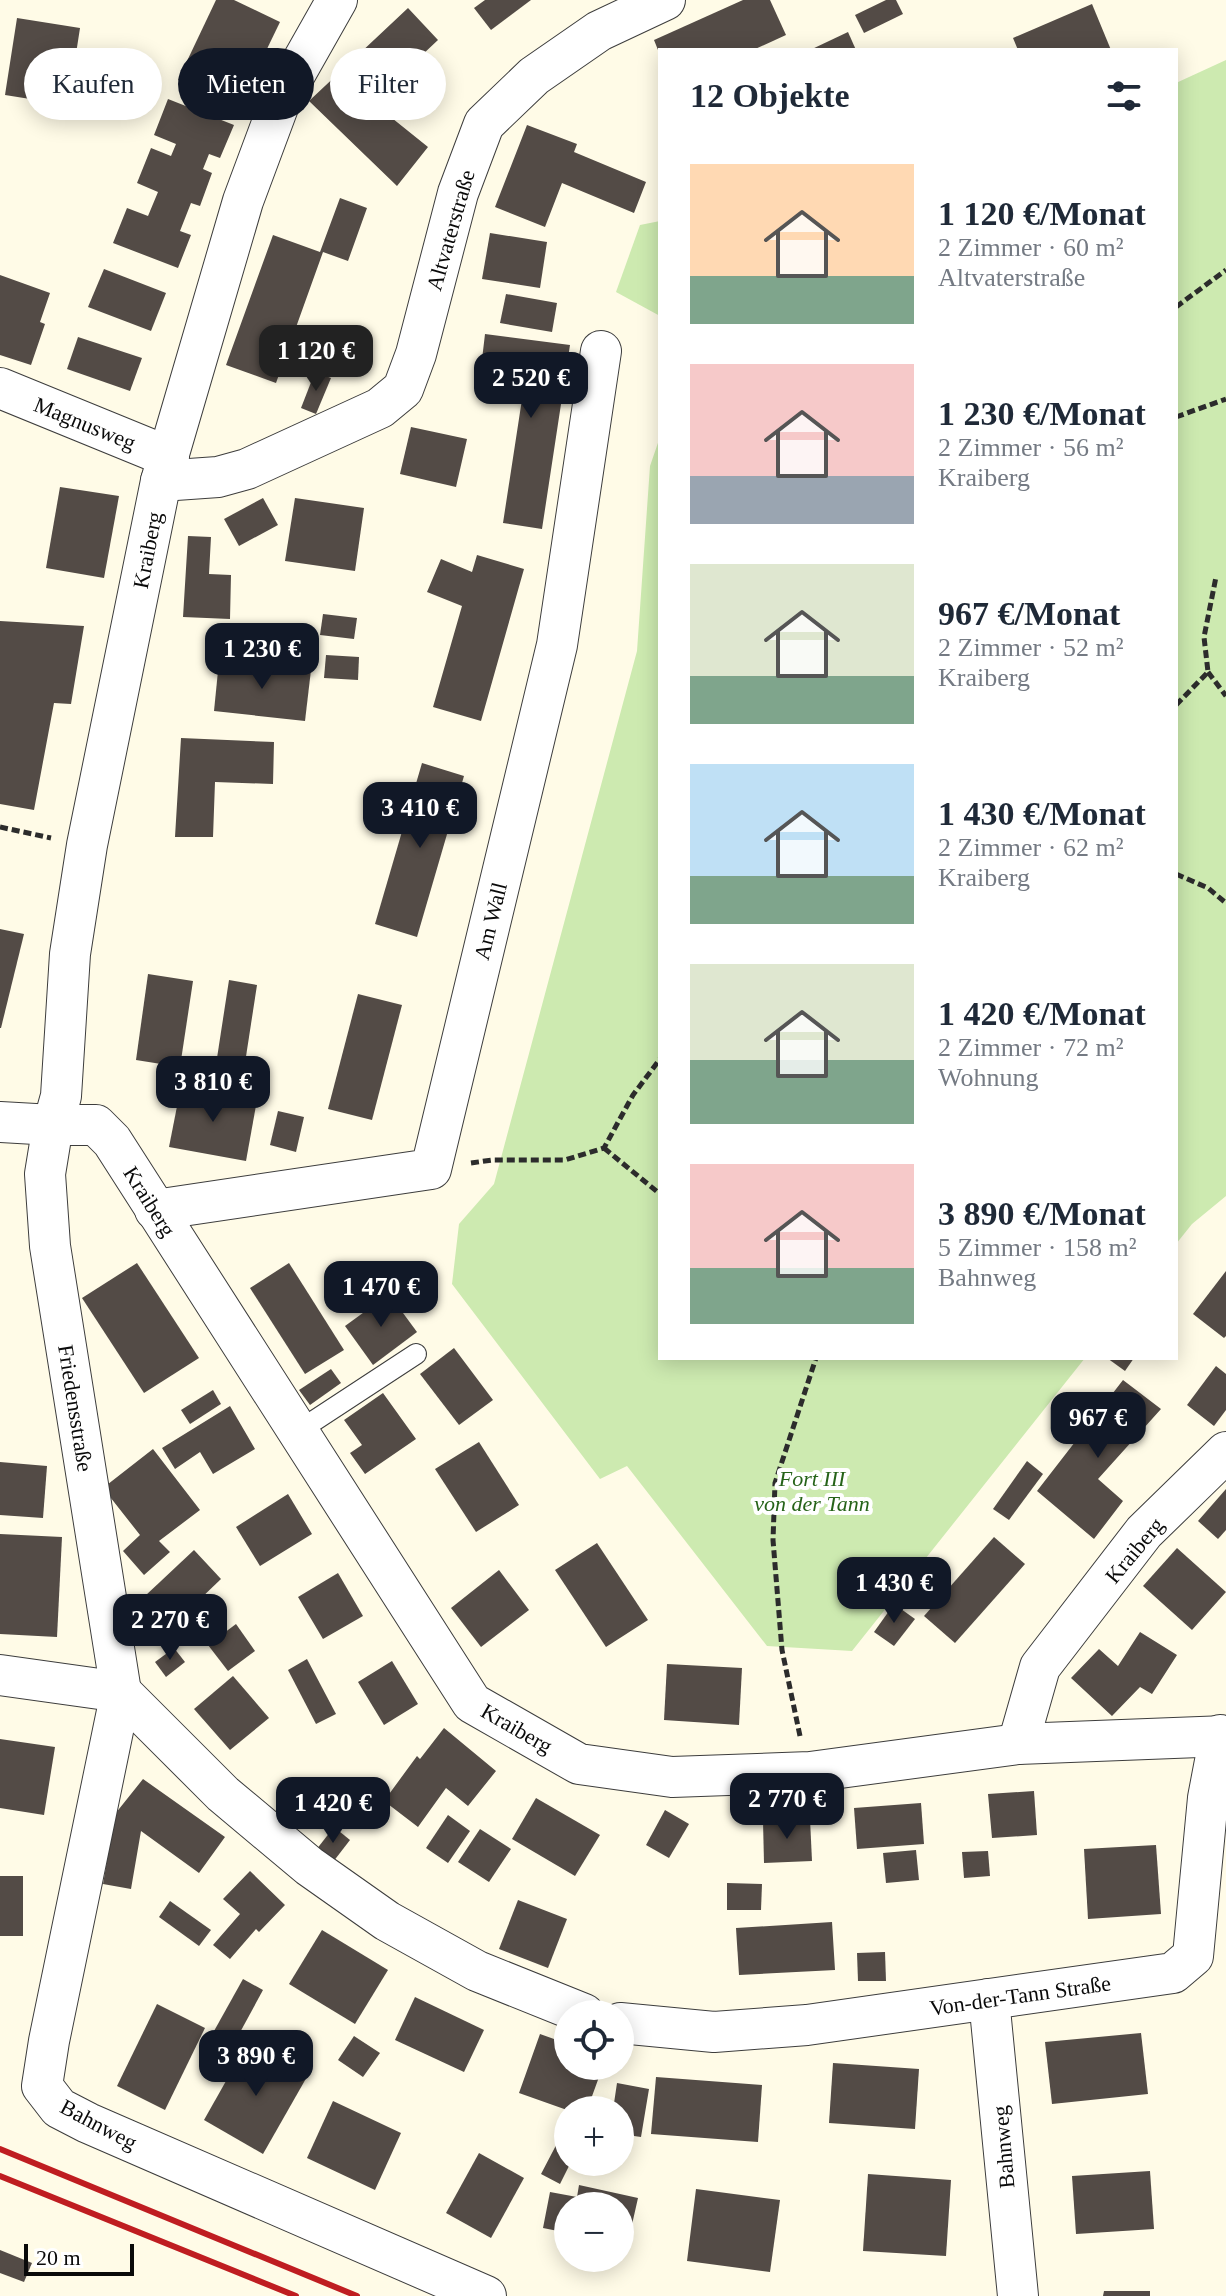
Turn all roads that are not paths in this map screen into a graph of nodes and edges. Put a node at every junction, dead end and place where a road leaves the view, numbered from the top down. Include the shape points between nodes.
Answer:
1 (337, 0) edge
2 (665, 0) edge
3 (601, 351) dead end
4 (0, 388) edge
5 (165, 469) junction
6 (0, 1122) edge
7 (53, 1125) junction
8 (155, 1210) junction
9 (416, 1354) dead end
10 (297, 1432) junction
11 (1226, 1452) edge
12 (0, 1675) edge
13 (121, 1692) junction
14 (1223, 1735) edge
15 (1018, 1744) junction
16 (989, 1999) junction
17 (554, 2004) edge
18 (634, 2024) edge
19 (486, 2296) edge
20 (1018, 2296) edge

1 - 5 street, Kraiberg via 281,99 243,201
2 - 5 street, Altvaterstraße via 586,40 534,76 484,124 458,193 403,389 380,408 247,469 218,477
3 - 8 street, Am Wall via 557,645 431,1169
4 - 5 street, Magnusweg
5 - 7 street, Kraiberg via 87,845 70,954 61,1096
6 - 7 street
7 - 8 street, Kraiberg via 96,1125 112,1141
7 - 13 street, Friedensstraße via 45,1174 50,1246
8 - 10 street, Kraiberg
9 - 10 lane
10 - 15 street, Kraiberg via 472,1703 579,1764 672,1777 810,1772
11 - 15 street, Kraiberg via 1144,1532 1040,1667
12 - 13 street
13 - 17 street via 223,1794 309,1866 387,1921 477,1971
13 - 19 street, Bahnweg via 42,2086 59,2108 88,2123
14 - 15 street, Kraiberg
14 - 16 street, Von-der-Tann Straße via 1208,1798 1193,1956 1173,1973
16 - 18 street, Von-der-Tann Straße via 807,2025 714,2032
16 - 20 street, Bahnweg

